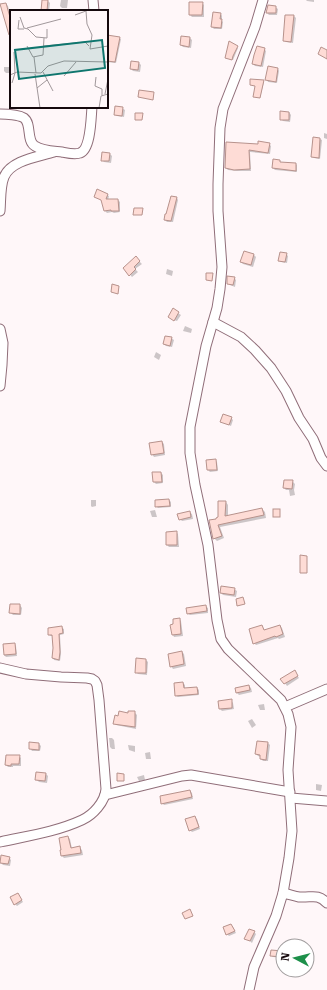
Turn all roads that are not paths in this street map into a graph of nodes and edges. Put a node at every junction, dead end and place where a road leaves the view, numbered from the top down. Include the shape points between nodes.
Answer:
1 (93, 0) edge
2 (263, 0) edge
3 (94, 10) edge
4 (92, 108) edge
5 (0, 114) edge
6 (57, 152) junction
7 (0, 212) edge
8 (213, 322) junction
9 (0, 329) edge
10 (0, 386) edge
11 (327, 466) edge
12 (0, 668) edge
13 (327, 689) edge
14 (285, 707) junction
15 (105, 795) junction
16 (290, 795) junction
17 (327, 800) edge
18 (0, 842) edge
19 (283, 893) junction
20 (327, 903) edge
21 (249, 990) edge

1 - 3 street
2 - 8 street via 223,109 220,128 218,211 222,267
4 - 6 street via 85,150 71,154
5 - 6 street via 23,117 32,143 42,149
6 - 7 street via 19,162 10,168 4,176 1,188
8 - 11 street via 241,338 271,368
8 - 14 street via 194,404 190,427 190,453 208,545 217,620 221,639 228,649 282,700
9 - 10 street via 3,343
12 - 15 street via 26,674 87,678 95,681 99,700
13 - 14 street
14 - 16 street via 291,727 288,770
15 - 16 street via 191,775
15 - 18 street via 95,811 83,820 57,829
16 - 17 street
16 - 19 street via 292,831
19 - 20 street via 301,897 320,897
19 - 21 street via 254,967

